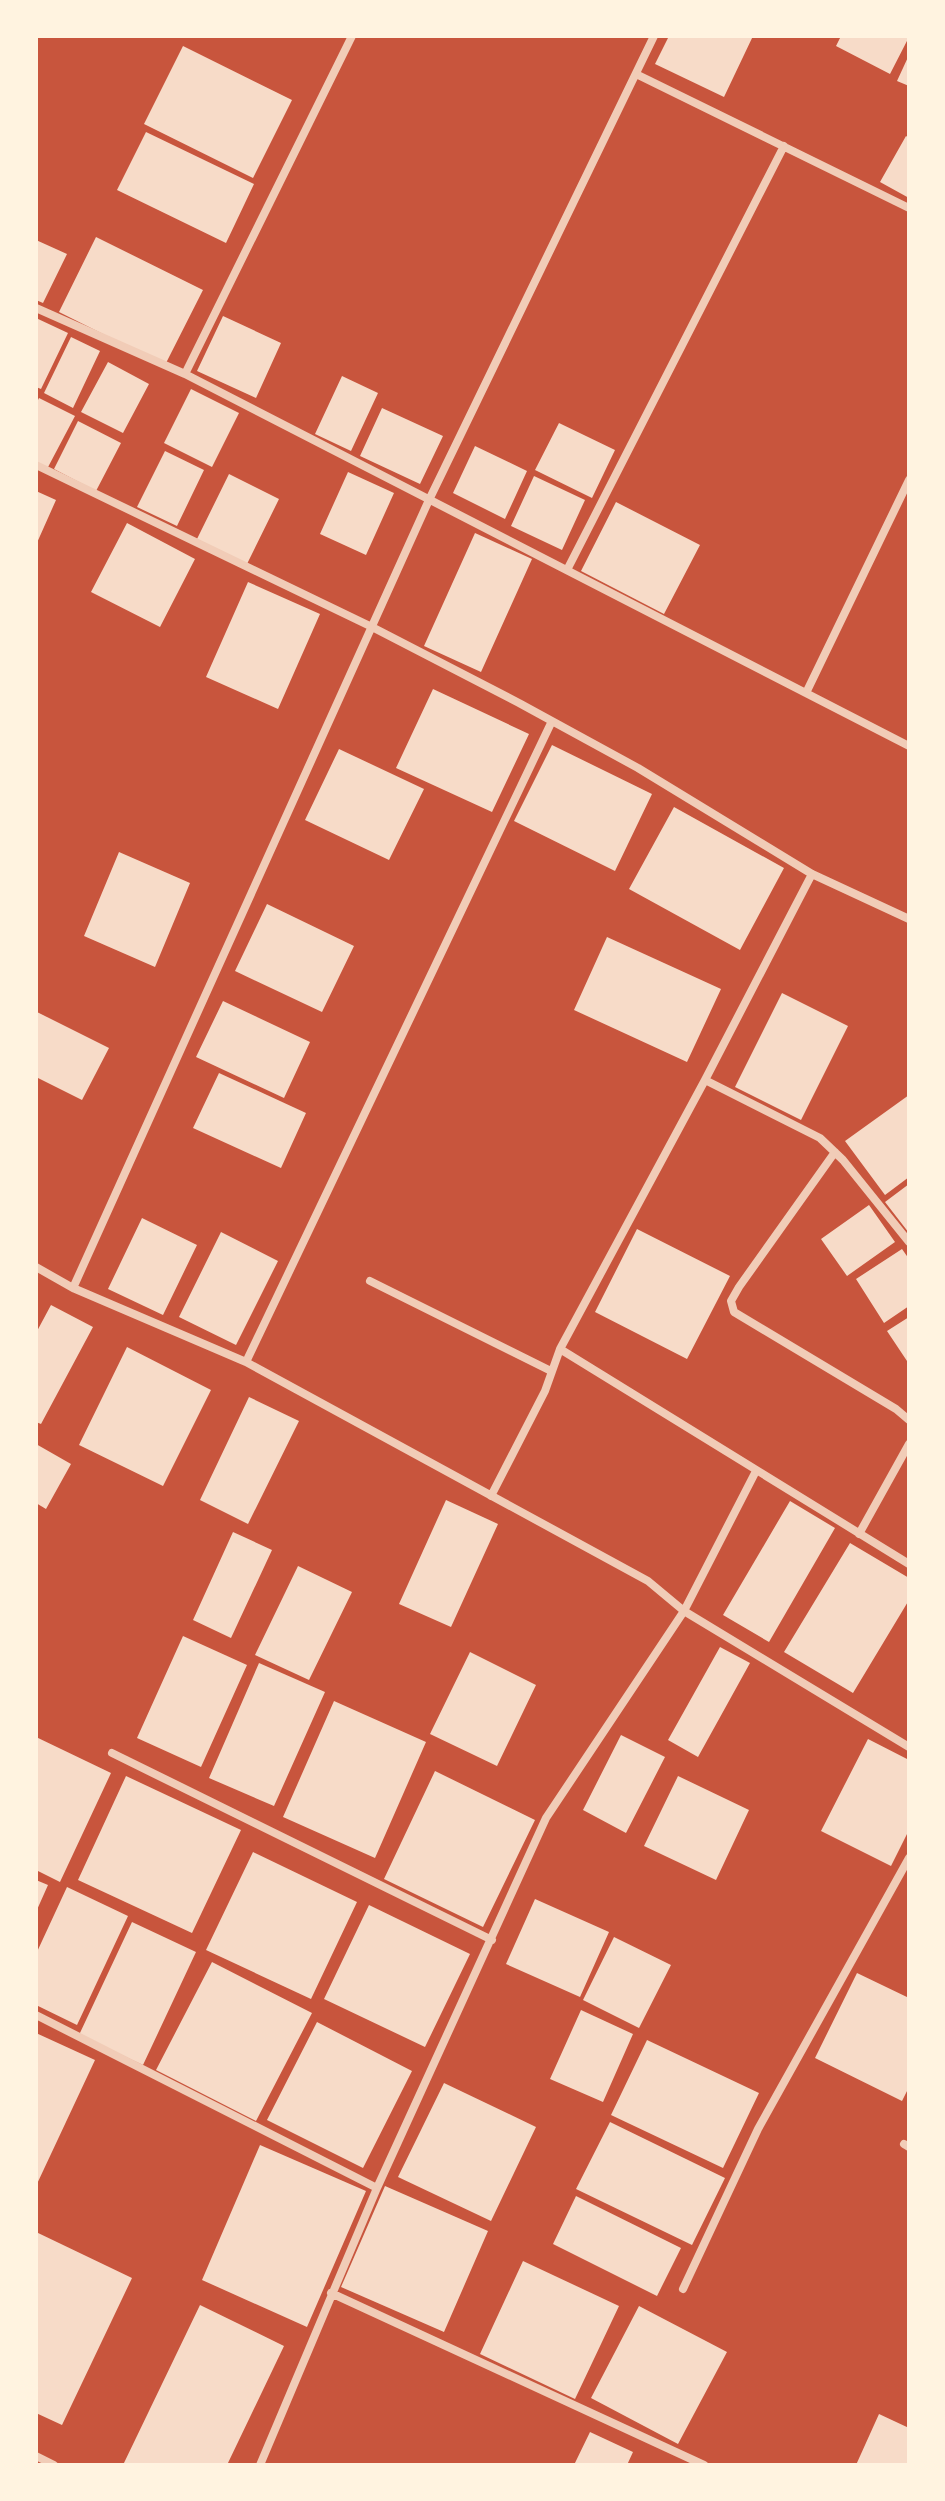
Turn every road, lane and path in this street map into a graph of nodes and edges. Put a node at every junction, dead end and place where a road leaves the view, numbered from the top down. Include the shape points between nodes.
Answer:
1 (352, 36) edge
2 (654, 36) edge
3 (636, 74) junction
4 (784, 146) junction
5 (909, 208) edge
6 (36, 308) edge
7 (185, 374) junction
8 (36, 465) edge
9 (909, 480) edge
10 (429, 500) junction
11 (567, 570) junction
12 (372, 627) junction
13 (806, 693) junction
14 (552, 721) junction
15 (909, 746) edge
16 (812, 874) junction
17 (909, 919) edge
18 (705, 1080) junction
19 (835, 1152) junction
20 (909, 1242) edge
21 (36, 1267) edge
22 (370, 1281) dead end
23 (73, 1288) junction
24 (560, 1349) junction
25 (246, 1362) junction
26 (551, 1371) junction
27 (909, 1420) edge
28 (909, 1444) edge
29 (756, 1471) junction
30 (491, 1496) junction
31 (859, 1534) junction
32 (909, 1564) edge
33 (684, 1611) junction
34 (909, 1747) edge
35 (112, 1753) dead end
36 (909, 1858) edge
37 (492, 1940) junction
38 (36, 2015) edge
39 (377, 2188) junction
40 (683, 2289) dead end
41 (331, 2293) junction
42 (36, 2456) edge
43 (54, 2465) edge
44 (260, 2465) edge
45 (704, 2465) edge

1 - 7 street
2 - 3 street
3 - 4 street
3 - 10 street
4 - 5 street
4 - 11 street
6 - 7 street
7 - 10 street
8 - 12 street
9 - 13 street
10 - 11 street
10 - 12 street
11 - 13 street
12 - 14 street
12 - 23 street
13 - 15 street
14 - 16 street
14 - 25 street
16 - 17 street
16 - 18 street
18 - 19 street via 820,1138
18 - 24 street
19 - 20 street
19 - 27 street via 739,1287 731,1301 734,1312
21 - 23 street
22 - 26 street
23 - 25 street
24 - 26 street
24 - 29 street
25 - 30 street
26 - 30 street
28 - 31 street
29 - 31 street
29 - 33 street
30 - 33 street via 648,1581
31 - 32 street
33 - 34 street
33 - 37 street via 546,1818
35 - 37 street
36 - 40 street via 758,2129
37 - 39 street
38 - 39 street
39 - 41 street
41 - 44 street
41 - 45 street
42 - 43 street

